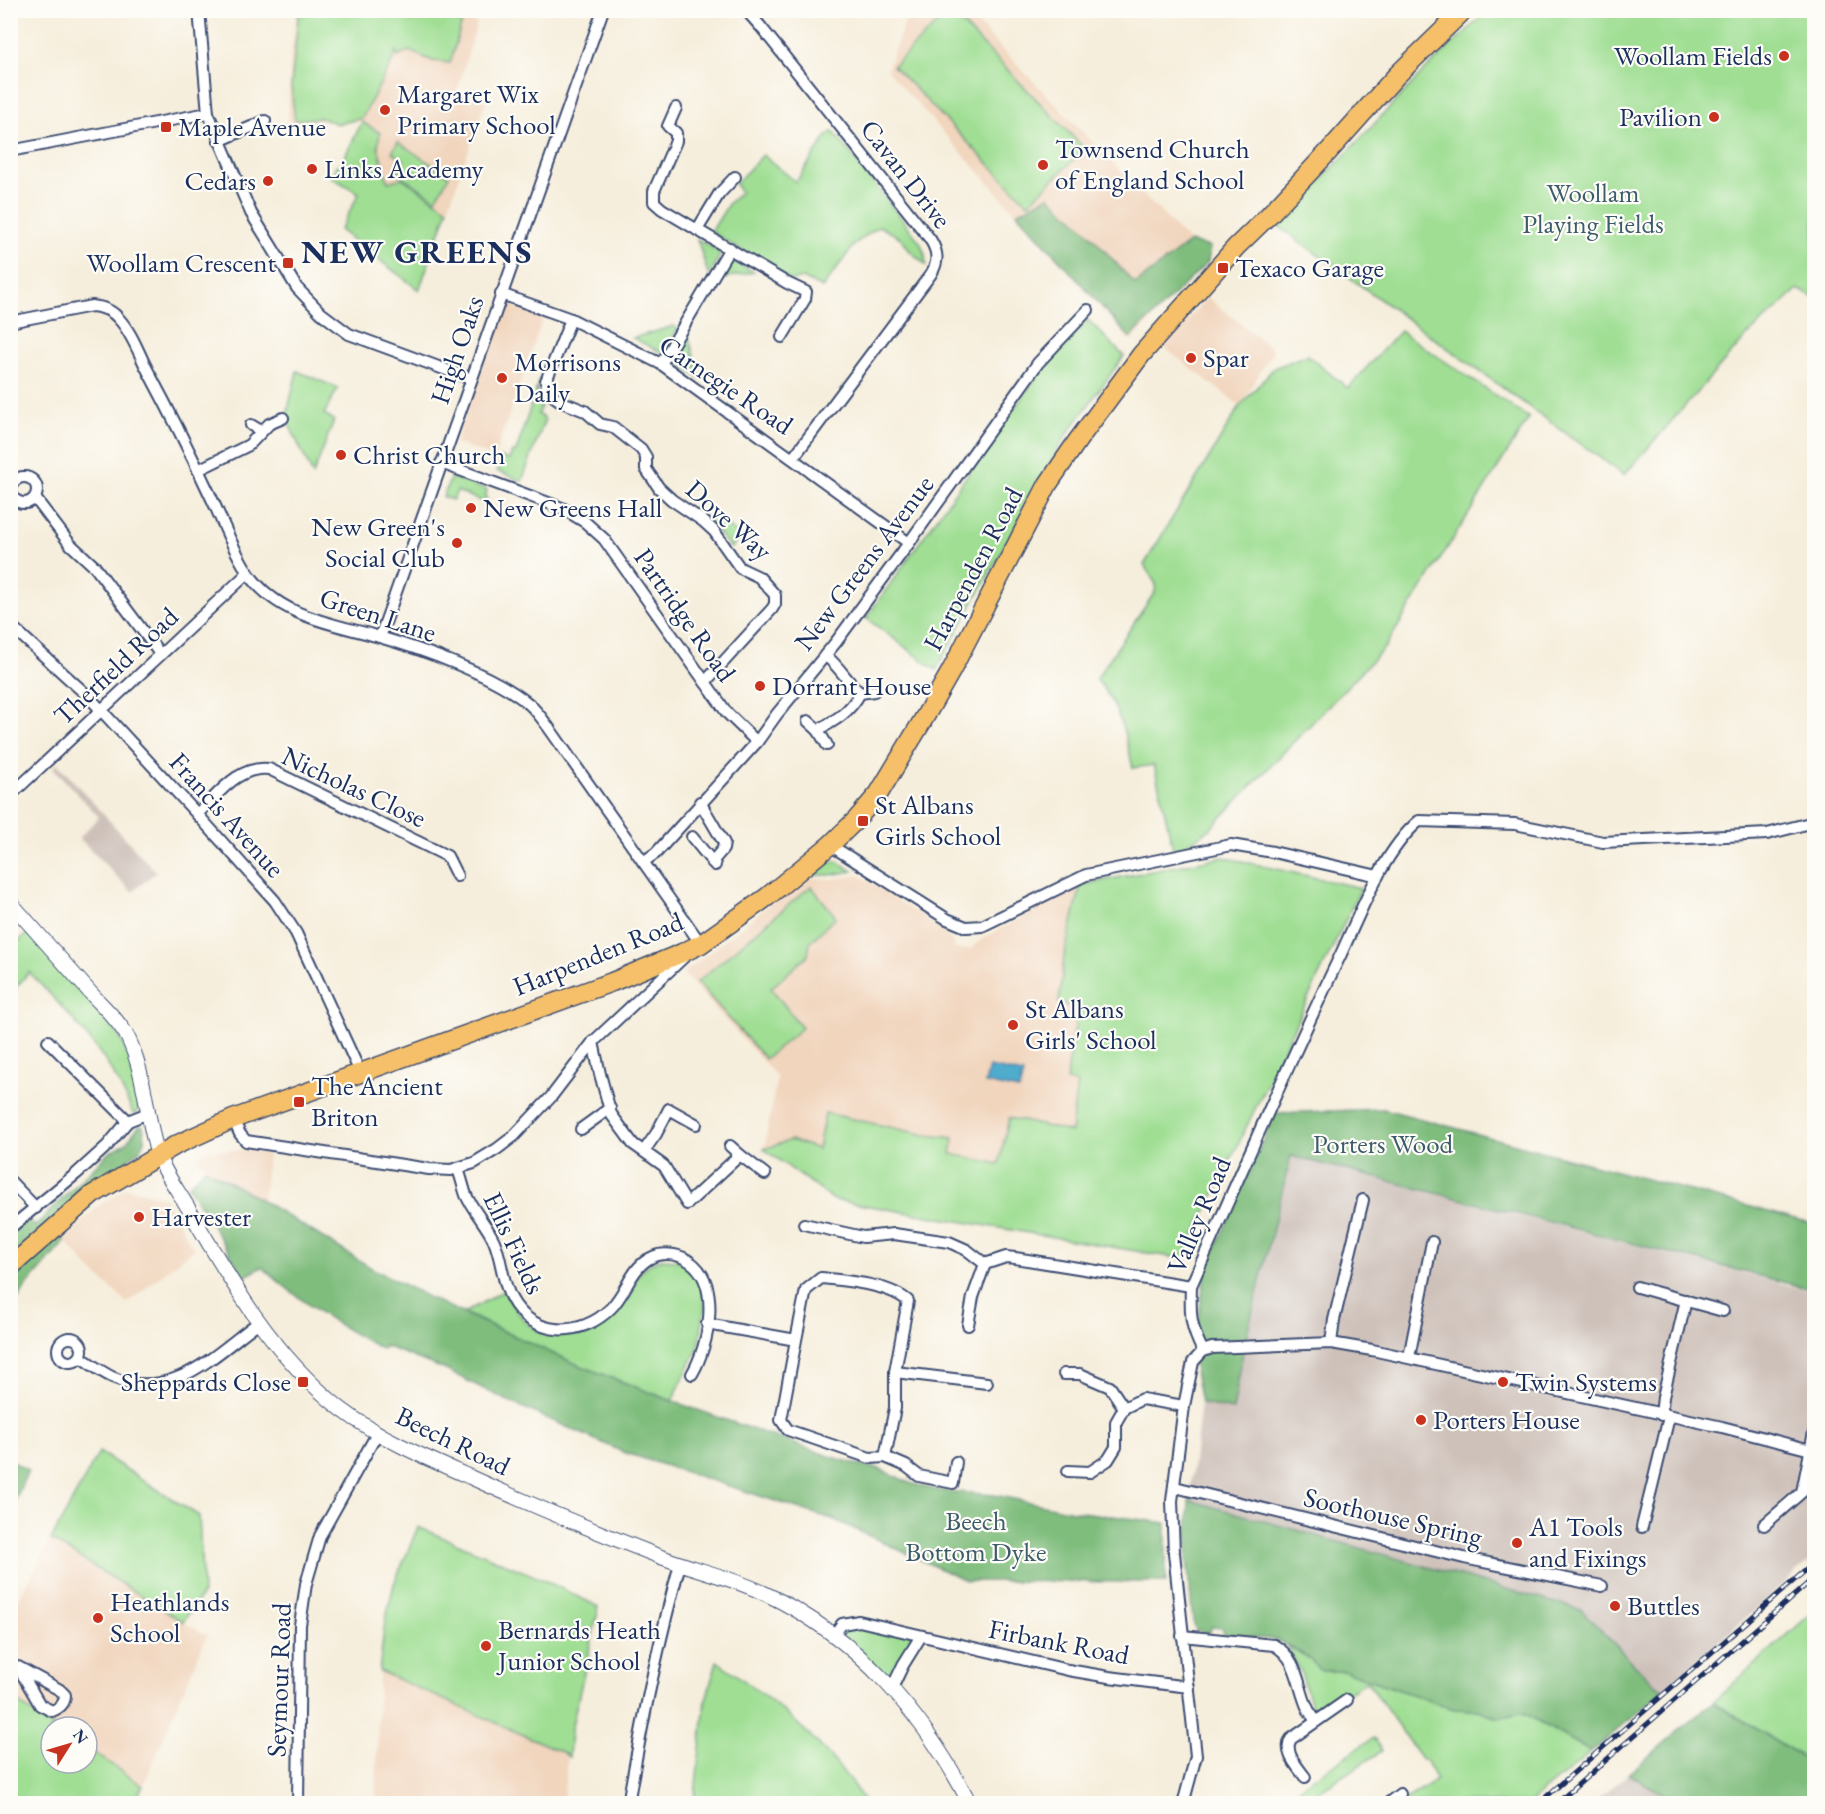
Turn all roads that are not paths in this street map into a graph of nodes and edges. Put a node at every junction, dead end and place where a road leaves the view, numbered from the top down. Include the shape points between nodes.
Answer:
1 (199, 10) edge
2 (603, 10) edge
3 (746, 10) edge
4 (1464, 10) edge
5 (676, 108) dead end
6 (208, 113) junction
7 (266, 121) dead end
8 (219, 141) junction
9 (10, 151) edge
10 (735, 177) dead end
11 (697, 230) junction
12 (729, 248) junction
13 (501, 294) junction
14 (1088, 310) dead end
15 (571, 319) junction
16 (10, 322) edge
17 (782, 337) dead end
18 (661, 364) junction
19 (471, 379) junction
20 (283, 418) dead end
21 (251, 425) dead end
22 (261, 431) junction
23 (793, 458) junction
24 (441, 463) junction
25 (198, 470) junction
26 (35, 498) dead end
27 (909, 543) junction
28 (248, 573) junction
29 (10, 624) edge
30 (380, 637) junction
31 (160, 654) junction
32 (825, 655) junction
33 (705, 682) junction
34 (874, 691) dead end
35 (860, 693) junction
36 (101, 711) junction
37 (808, 721) dead end
38 (818, 730) junction
39 (757, 742) junction
40 (827, 745) dead end
41 (15, 791) dead end
42 (700, 802) junction
43 (197, 814) junction
44 (1815, 822) edge
45 (692, 837) dead end
46 (830, 845) junction
47 (728, 855) dead end
48 (643, 862) junction
49 (712, 866) junction
50 (457, 876) dead end
51 (1378, 876) junction
52 (10, 902) edge
53 (701, 944) junction
54 (684, 957) dead end
55 (48, 1041) dead end
56 (593, 1042) junction
57 (360, 1072) junction
58 (610, 1108) junction
59 (148, 1113) junction
60 (233, 1119) junction
61 (128, 1121) junction
62 (696, 1124) dead end
63 (581, 1129) dead end
64 (730, 1146) dead end
65 (644, 1151) junction
66 (158, 1155) junction
67 (740, 1155) junction
68 (458, 1168) junction
69 (765, 1174) dead end
70 (10, 1180) edge
71 (1363, 1200) dead end
72 (36, 1208) junction
73 (804, 1224) dead end
74 (10, 1228) edge
75 (1432, 1242) dead end
76 (985, 1264) junction
77 (10, 1267) edge
78 (1191, 1286) junction
79 (1637, 1287) dead end
80 (1686, 1300) junction
81 (1723, 1311) dead end
82 (258, 1322) junction
83 (707, 1324) junction
84 (968, 1325) dead end
85 (796, 1340) junction
86 (1331, 1343) junction
87 (1203, 1351) junction
88 (80, 1357) dead end
89 (1409, 1357) junction
90 (895, 1372) junction
91 (692, 1374) dead end
92 (1064, 1374) dead end
93 (987, 1383) dead end
94 (1184, 1406) junction
95 (1124, 1408) junction
96 (1665, 1416) junction
97 (378, 1432) junction
98 (1815, 1432) edge
99 (1810, 1450) junction
100 (885, 1457) junction
101 (956, 1462) dead end
102 (1068, 1471) dead end
103 (1175, 1487) junction
104 (1764, 1525) dead end
105 (1642, 1527) dead end
106 (680, 1564) junction
107 (1602, 1586) dead end
108 (833, 1636) junction
109 (921, 1636) junction
110 (1182, 1636) junction
111 (18, 1667) joint
112 (1189, 1687) junction
113 (892, 1688) junction
114 (1347, 1700) dead end
115 (1316, 1722) junction
116 (1305, 1777) dead end
117 (1401, 1794) dead end
118 (298, 1803) edge
119 (628, 1803) edge
120 (970, 1803) edge
121 (1184, 1803) edge
122 (1387, 1803) edge

1 - 6 street
2 - 13 street, High Oaks
3 - 23 street, Cavan Drive via 923,230 937,253 931,274
4 - 46 main road, Harpenden Road via 1396,76 1141,355 1048,484 951,671 879,793
5 - 11 street via 668,126 676,133 676,141 654,191 654,202
6 - 8 street
6 - 9 street
7 - 8 street
8 - 19 street via 266,240 297,288 321,313 358,338
10 - 11 street via 719,194
11 - 12 street
12 - 17 street via 806,291
12 - 18 street
13 - 15 street, Carnegie Road
13 - 19 street, High Oaks
14 - 27 street, New Greens Avenue via 1038,363
15 - 18 street, Carnegie Road
15 - 33 street, Dove Way via 546,381 548,392 585,411 600,424 613,427 641,448 646,469 659,488 714,531 740,568 759,577 775,595 772,609
16 - 25 street, Green Lane via 86,306 113,313 129,334
18 - 23 street, Carnegie Road
19 - 24 street, High Oaks
20 - 22 street
21 - 22 street
22 - 25 street via 249,445
23 - 27 street, Carnegie Road
24 - 30 street, High Oaks
24 - 33 street, Partridge Road via 562,508 585,522 604,539
25 - 28 street, Green Lane
26 - 31 street via 70,544 95,567
27 - 32 street, New Greens Avenue
28 - 30 street, Green Lane via 282,605 309,617
28 - 31 street, Therfield Road
29 - 36 street, Francis Avenue
30 - 48 street, Green Lane via 493,680 528,704
31 - 36 street, Therfield Road
32 - 35 street
32 - 39 street, New Greens Avenue
33 - 39 street, Partridge Road via 727,713
34 - 35 street
35 - 38 street via 841,717
36 - 41 street, Therfield Road
36 - 43 street, Francis Avenue
37 - 38 street
38 - 40 street
39 - 42 street, New Greens Avenue
42 - 48 street, New Greens Avenue via 656,853
42 - 49 street via 724,843
43 - 50 street, Nicholas Close via 240,775 259,768 269,769 447,856
43 - 57 street, Francis Avenue via 275,901 296,933
44 - 51 street, Valley Road via 1767,834 1603,842 1515,824 1419,821
45 - 49 street
46 - 51 street via 966,927 982,926 1086,875 1231,845
46 - 53 main road, Harpenden Road
47 - 49 street
48 - 53 street, Green Lane
51 - 78 street, Valley Road via 1291,1056
52 - 59 street, Beech Road via 126,1034 138,1065
53 - 57 main road, Harpenden Road via 612,982
54 - 56 street
55 - 61 street
56 - 58 street
56 - 68 street via 551,1097 514,1136 486,1156
57 - 60 main road, Harpenden Road
58 - 63 street
58 - 65 street via 633,1144
59 - 61 street
59 - 66 street, Beech Road
60 - 66 main road, Harpenden Road
60 - 68 street via 246,1141 429,1169
61 - 72 street via 107,1146
62 - 65 street via 669,1109
64 - 67 street
65 - 67 street via 664,1166 687,1204
66 - 77 main road, Harpenden Road via 92,1195
66 - 82 street, Beech Road
67 - 69 street
68 - 83 street, Ellis Fields via 466,1195 494,1240 511,1297 532,1321 551,1329 584,1326 611,1308 637,1268 650,1258 666,1254 682,1257 701,1273 708,1288
70 - 72 street
71 - 86 street
72 - 74 street
73 - 76 street via 863,1238 894,1234 949,1242
75 - 89 street
76 - 78 street via 1006,1257
76 - 84 street
78 - 87 street, Valley Road via 1190,1318
79 - 80 street
80 - 81 street
80 - 96 street via 1663,1396
82 - 88 street via 188,1375 164,1383 138,1384 112,1377
82 - 97 street, Beech Road via 298,1369 341,1409
83 - 85 street
83 - 91 street, Ellis Fields via 703,1351
85 - 90 street via 806,1290 821,1278 901,1294 908,1301
85 - 100 street via 781,1420 789,1430 870,1458
86 - 87 street
86 - 89 street
87 - 94 street via 1193,1362
89 - 96 street
90 - 93 street
90 - 100 street via 896,1408
92 - 95 street via 1080,1374 1110,1387
94 - 95 street via 1142,1399
94 - 103 street
95 - 102 street via 1116,1422 1116,1447 1108,1460 1090,1472
96 - 99 street
96 - 105 street via 1663,1442
97 - 106 street, Beech Road via 555,1516
97 - 118 street, Seymour Road via 320,1536 306,1584 300,1625
98 - 99 street
99 - 104 street via 1802,1492
100 - 101 street via 919,1476 953,1483
103 - 107 street, Soothouse Spring via 1464,1558
103 - 110 street via 1174,1552
106 - 108 street, Beech Road via 764,1593
106 - 119 street via 645,1704
108 - 109 street via 842,1624 859,1621
108 - 113 street, Beech Road
109 - 112 street, Firbank Road via 1068,1670
109 - 113 street
110 - 112 street
110 - 115 street via 1274,1645 1283,1650 1296,1671
111 - 111 street via 60,1690 64,1695 62,1706 52,1710 40,1705
112 - 121 street via 1196,1756
113 - 120 street, Beech Road via 947,1763
114 - 115 street
115 - 116 street via 1287,1745
117 - 122 street

